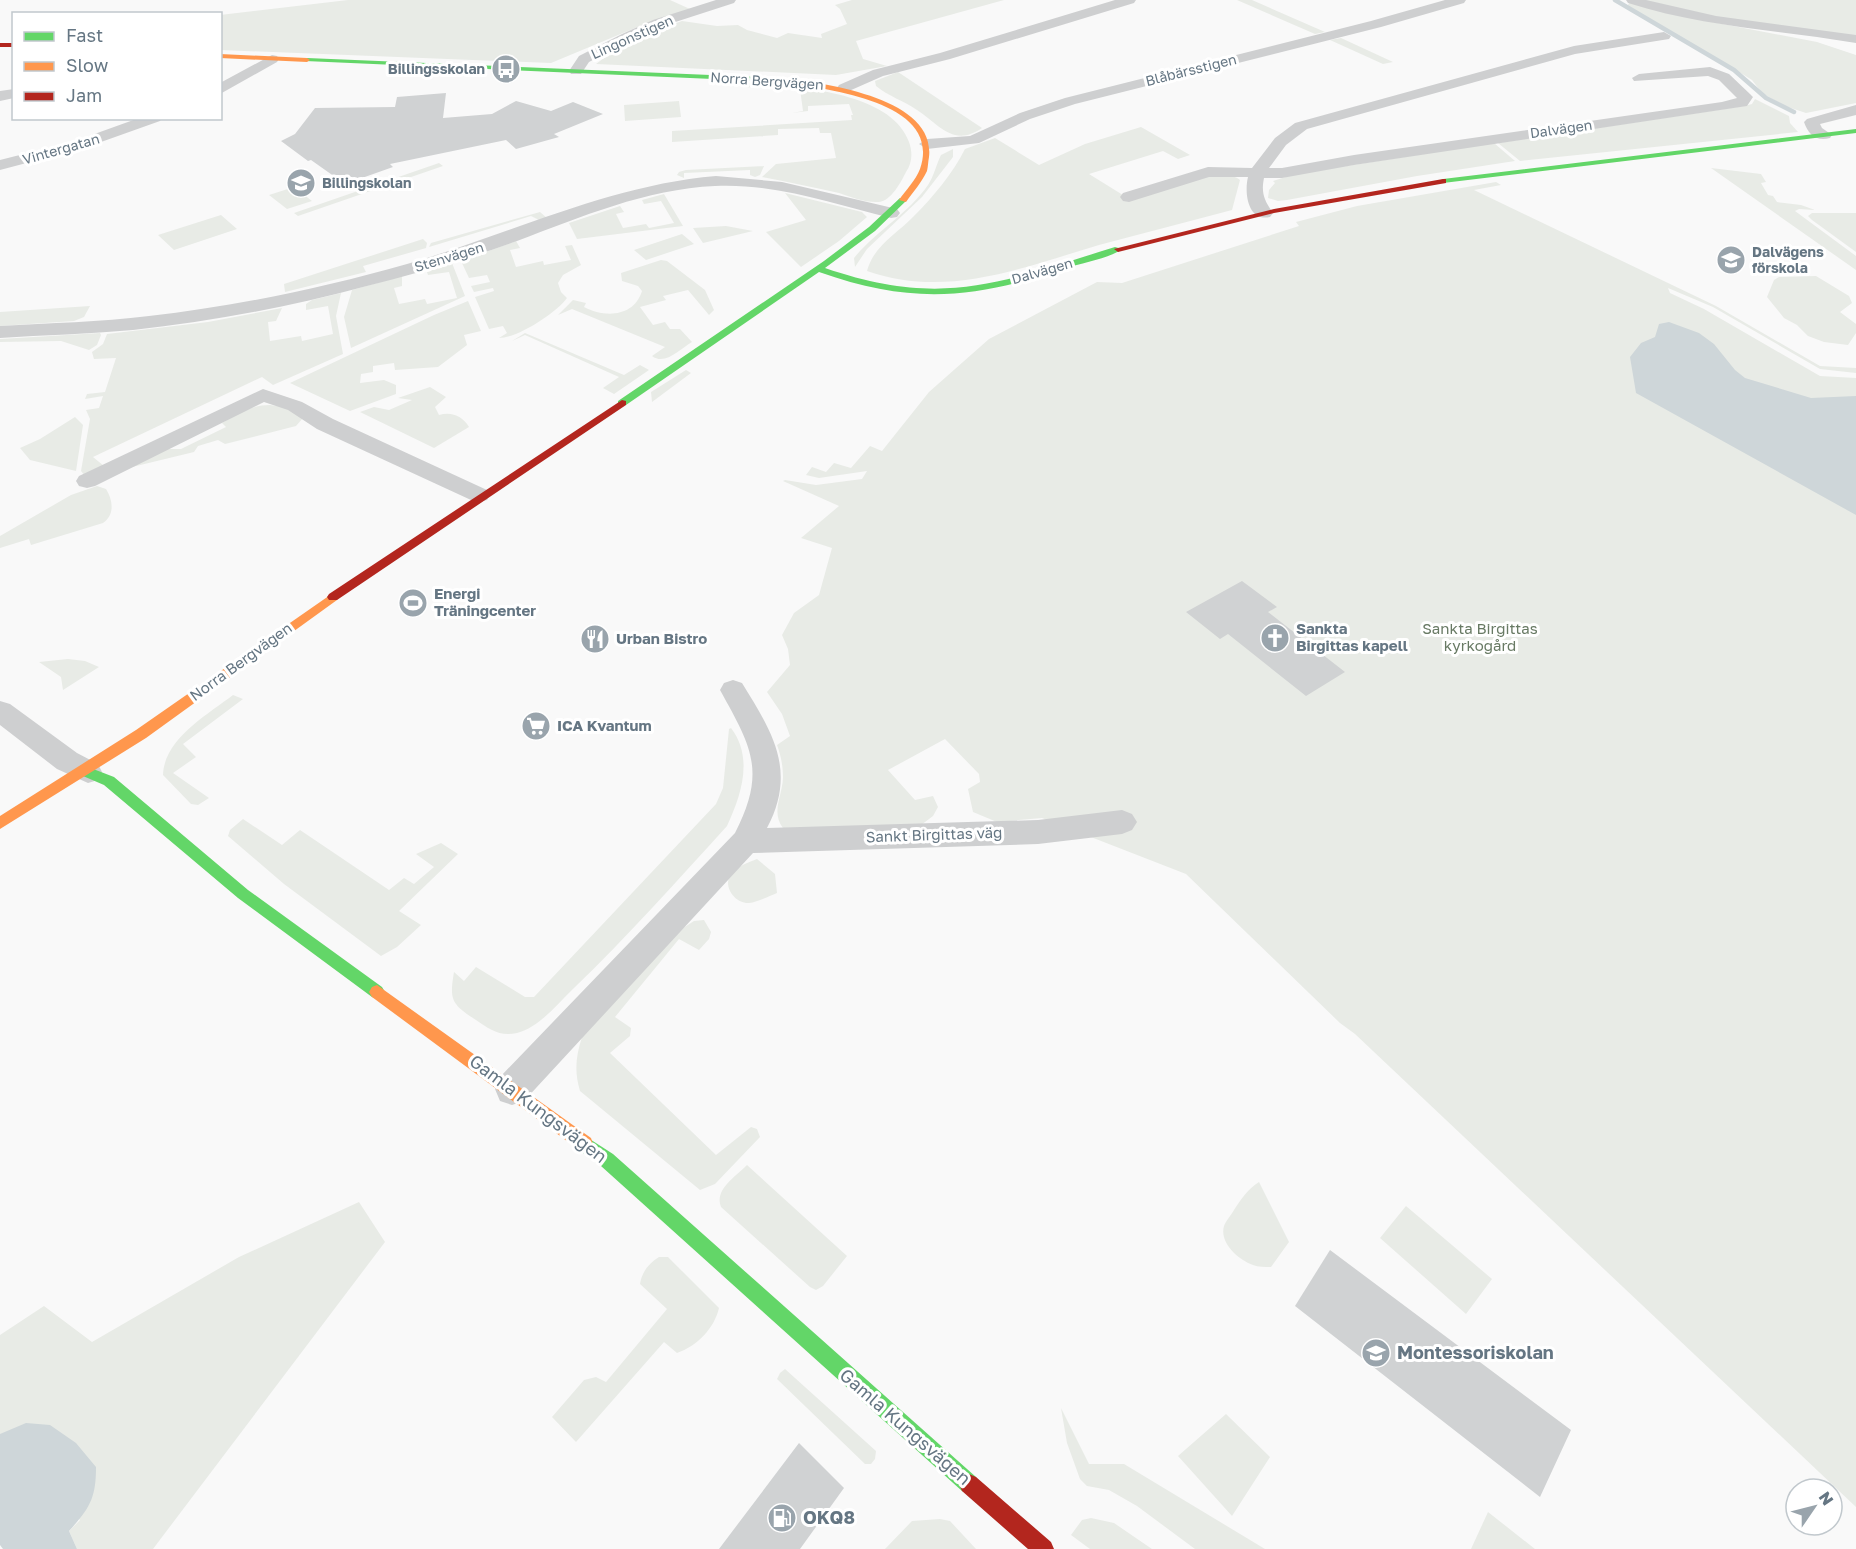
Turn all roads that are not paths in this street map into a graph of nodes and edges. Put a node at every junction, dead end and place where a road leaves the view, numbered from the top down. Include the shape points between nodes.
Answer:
1 (729, 0) edge
2 (1129, 0) edge
3 (1459, 0) edge
4 (1633, 0) edge
5 (1773, 29) junction
6 (1664, 36) dead end
7 (1856, 39) edge
8 (1856, 53) edge
9 (222, 56) edge
10 (272, 59) junction
11 (576, 71) junction
12 (1639, 78) dead end
13 (844, 88) junction
14 (222, 89) edge
15 (1856, 110) edge
16 (149, 120) edge
17 (1856, 131) edge
18 (1824, 135) junction
19 (927, 144) junction
20 (0, 165) edge
21 (1260, 173) junction
22 (1129, 196) dead end
23 (891, 213) junction
24 (1264, 213) junction
25 (819, 269) junction
26 (0, 332) edge
27 (87, 481) dead end
28 (479, 495) junction
29 (733, 690) dead end
30 (0, 711) edge
31 (88, 772) junction
32 (1122, 822) dead end
33 (0, 823) edge
34 (746, 841) junction
35 (512, 1089) junction
36 (1044, 1549) edge

1 - 11 street, Lingonstigen via 627,37 584,58
2 - 13 street via 869,76
3 - 19 street, Blåbärsstigen via 1070,101 1025,116 974,140
4 - 5 street via 1680,14
5 - 7 street
5 - 8 street
6 - 21 street via 1574,50 1307,124 1291,131 1270,151
9 - 10 street, Norra Bergvägen
10 - 11 street, Norra Bergvägen
10 - 14 street
11 - 13 street, Norra Bergvägen via 772,79
12 - 21 street, Dalvägen via 1710,70 1724,77 1745,97 1742,103 1722,107 1282,173
13 - 19 street, Norra Bergvägen via 877,99 906,116 920,129
15 - 18 street via 1812,122 1815,130
16 - 20 street, Vintergatan via 81,144
17 - 18 street, Dalvägen
18 - 24 street, Dalvägen via 1436,181
19 - 23 street, Norra Bergvägen via 927,165 922,176
21 - 22 street, Dalvägen via 1208,172
21 - 24 street via 1253,195 1256,207
23 - 25 street, Norra Bergvägen
23 - 26 street, Stenvägen via 765,184 717,181 678,185 627,197 444,259 268,303 150,322
24 - 25 street, Dalvägen via 958,292 918,293 876,286
25 - 28 street, Norra Bergvägen
27 - 28 street via 262,395 295,406 325,424
28 - 31 street, Norra Bergvägen
29 - 34 street via 756,729 770,773 764,803
30 - 31 street, Gamla Kungsvägen
31 - 33 street, Norra Bergvägen
31 - 35 street, Gamla Kungsvägen via 110,781 243,894
32 - 34 street, Sankt Birgittas väg via 1038,832
34 - 35 street
35 - 36 street, Gamla Kungsvägen via 607,1160

